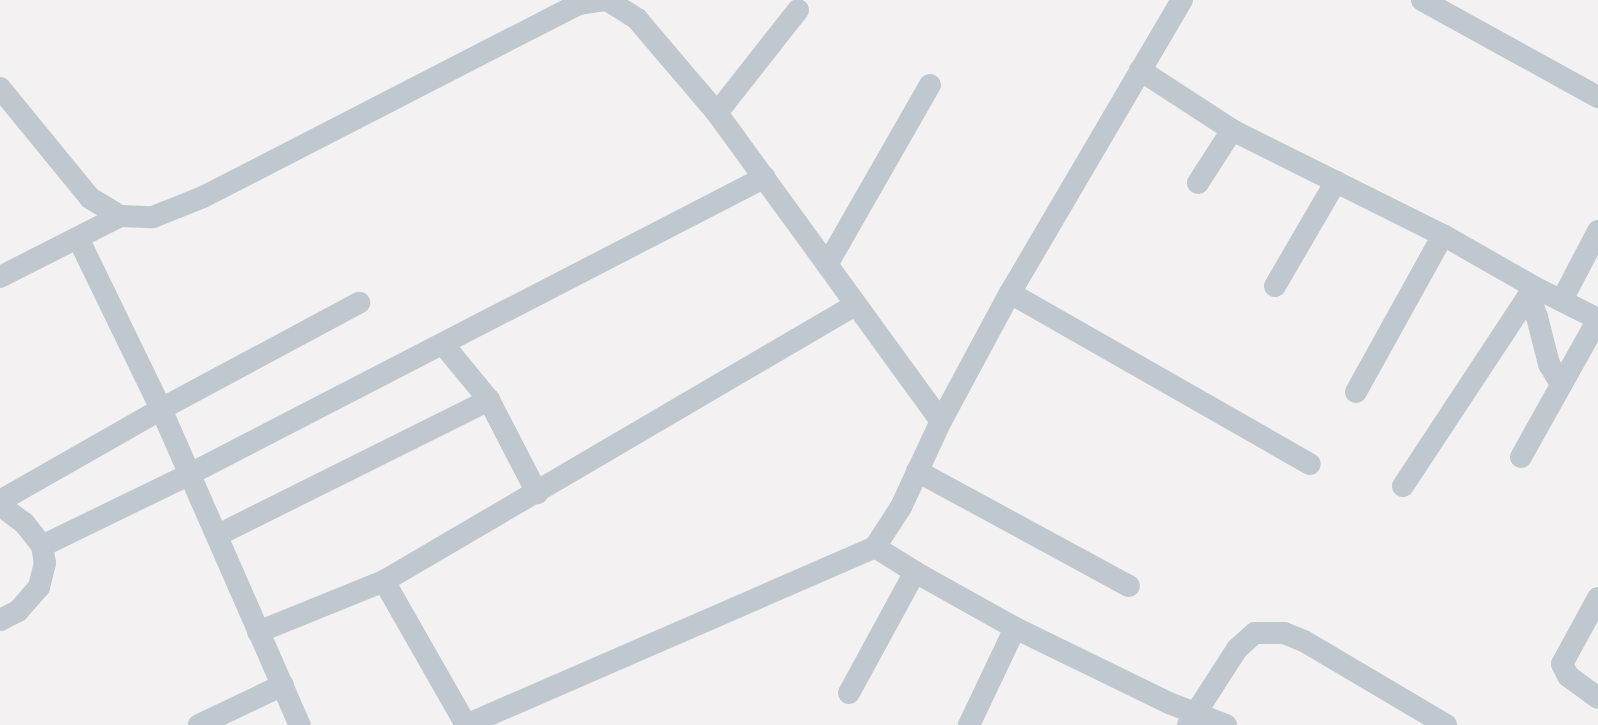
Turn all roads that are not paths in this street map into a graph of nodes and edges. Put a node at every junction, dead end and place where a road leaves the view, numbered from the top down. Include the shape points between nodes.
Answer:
1 (607, 0) edge
2 (1182, 0) edge
3 (1422, 0) edge
4 (578, 2) edge
5 (798, 10) dead end
6 (1140, 70) junction
7 (930, 85) dead end
8 (0, 88) edge
9 (1598, 97) edge
10 (717, 113) junction
11 (1232, 130) junction
12 (765, 177) junction
13 (1336, 181) junction
14 (1198, 183) dead end
15 (120, 216) junction
16 (1598, 231) edge
17 (1443, 235) junction
18 (78, 238) junction
19 (828, 263) junction
20 (0, 277) edge
21 (1275, 286) dead end
22 (1531, 291) junction
23 (1010, 294) junction
24 (1562, 300) junction
25 (359, 303) dead end
26 (855, 305) junction
27 (1598, 319) edge
28 (443, 344) junction
29 (1561, 384) junction
30 (1356, 392) dead end
31 (489, 400) junction
32 (161, 409) junction
33 (940, 421) junction
34 (1521, 457) dead end
35 (1310, 464) dead end
36 (917, 471) junction
37 (188, 475) junction
38 (1403, 486) dead end
39 (537, 494) junction
40 (0, 500) edge
41 (0, 505) edge
42 (218, 534) junction
43 (42, 546) junction
44 (875, 547) junction
45 (915, 572) junction
46 (384, 580) junction
47 (1128, 586) dead end
48 (1597, 602) edge
49 (0, 620) edge
50 (1015, 628) junction
51 (258, 632) junction
52 (283, 685) junction
53 (849, 693) dead end
54 (1598, 698) edge
55 (1191, 719) edge
56 (199, 725) edge
57 (300, 725) edge
58 (466, 725) edge
59 (969, 725) edge
60 (1226, 725) edge
61 (1446, 725) edge

1 - 4 street
1 - 10 street via 637,19
2 - 6 street
3 - 9 street
4 - 15 street via 203,197 153,217
5 - 10 street
6 - 11 street
6 - 23 street
7 - 19 street
8 - 15 street via 90,198
10 - 12 street
11 - 13 street
11 - 14 street
12 - 19 street
12 - 28 street
13 - 17 street
13 - 21 street
15 - 18 street
16 - 24 street
17 - 22 street
17 - 30 street
18 - 20 street
18 - 32 street
19 - 26 street
22 - 24 street
22 - 29 street via 1549,364
22 - 38 street
23 - 33 street
23 - 35 street
24 - 27 street
25 - 32 street
26 - 33 street
26 - 39 street
27 - 29 street
28 - 31 street
28 - 37 street
29 - 34 street
31 - 39 street
31 - 42 street
32 - 37 street
32 - 40 street
33 - 36 street
36 - 44 street via 901,507
36 - 47 street
37 - 42 street
37 - 43 street
39 - 46 street
41 - 43 street via 25,524
42 - 51 street
43 - 49 street via 45,563 39,587 18,611
44 - 45 street
44 - 58 street
45 - 50 street
45 - 53 street
46 - 51 street
46 - 58 street
48 - 54 street via 1562,664 1568,676
50 - 55 street
50 - 59 street
51 - 52 street
52 - 56 street
52 - 57 street
55 - 60 street
55 - 61 street via 1237,649 1255,633 1284,633 1304,641

